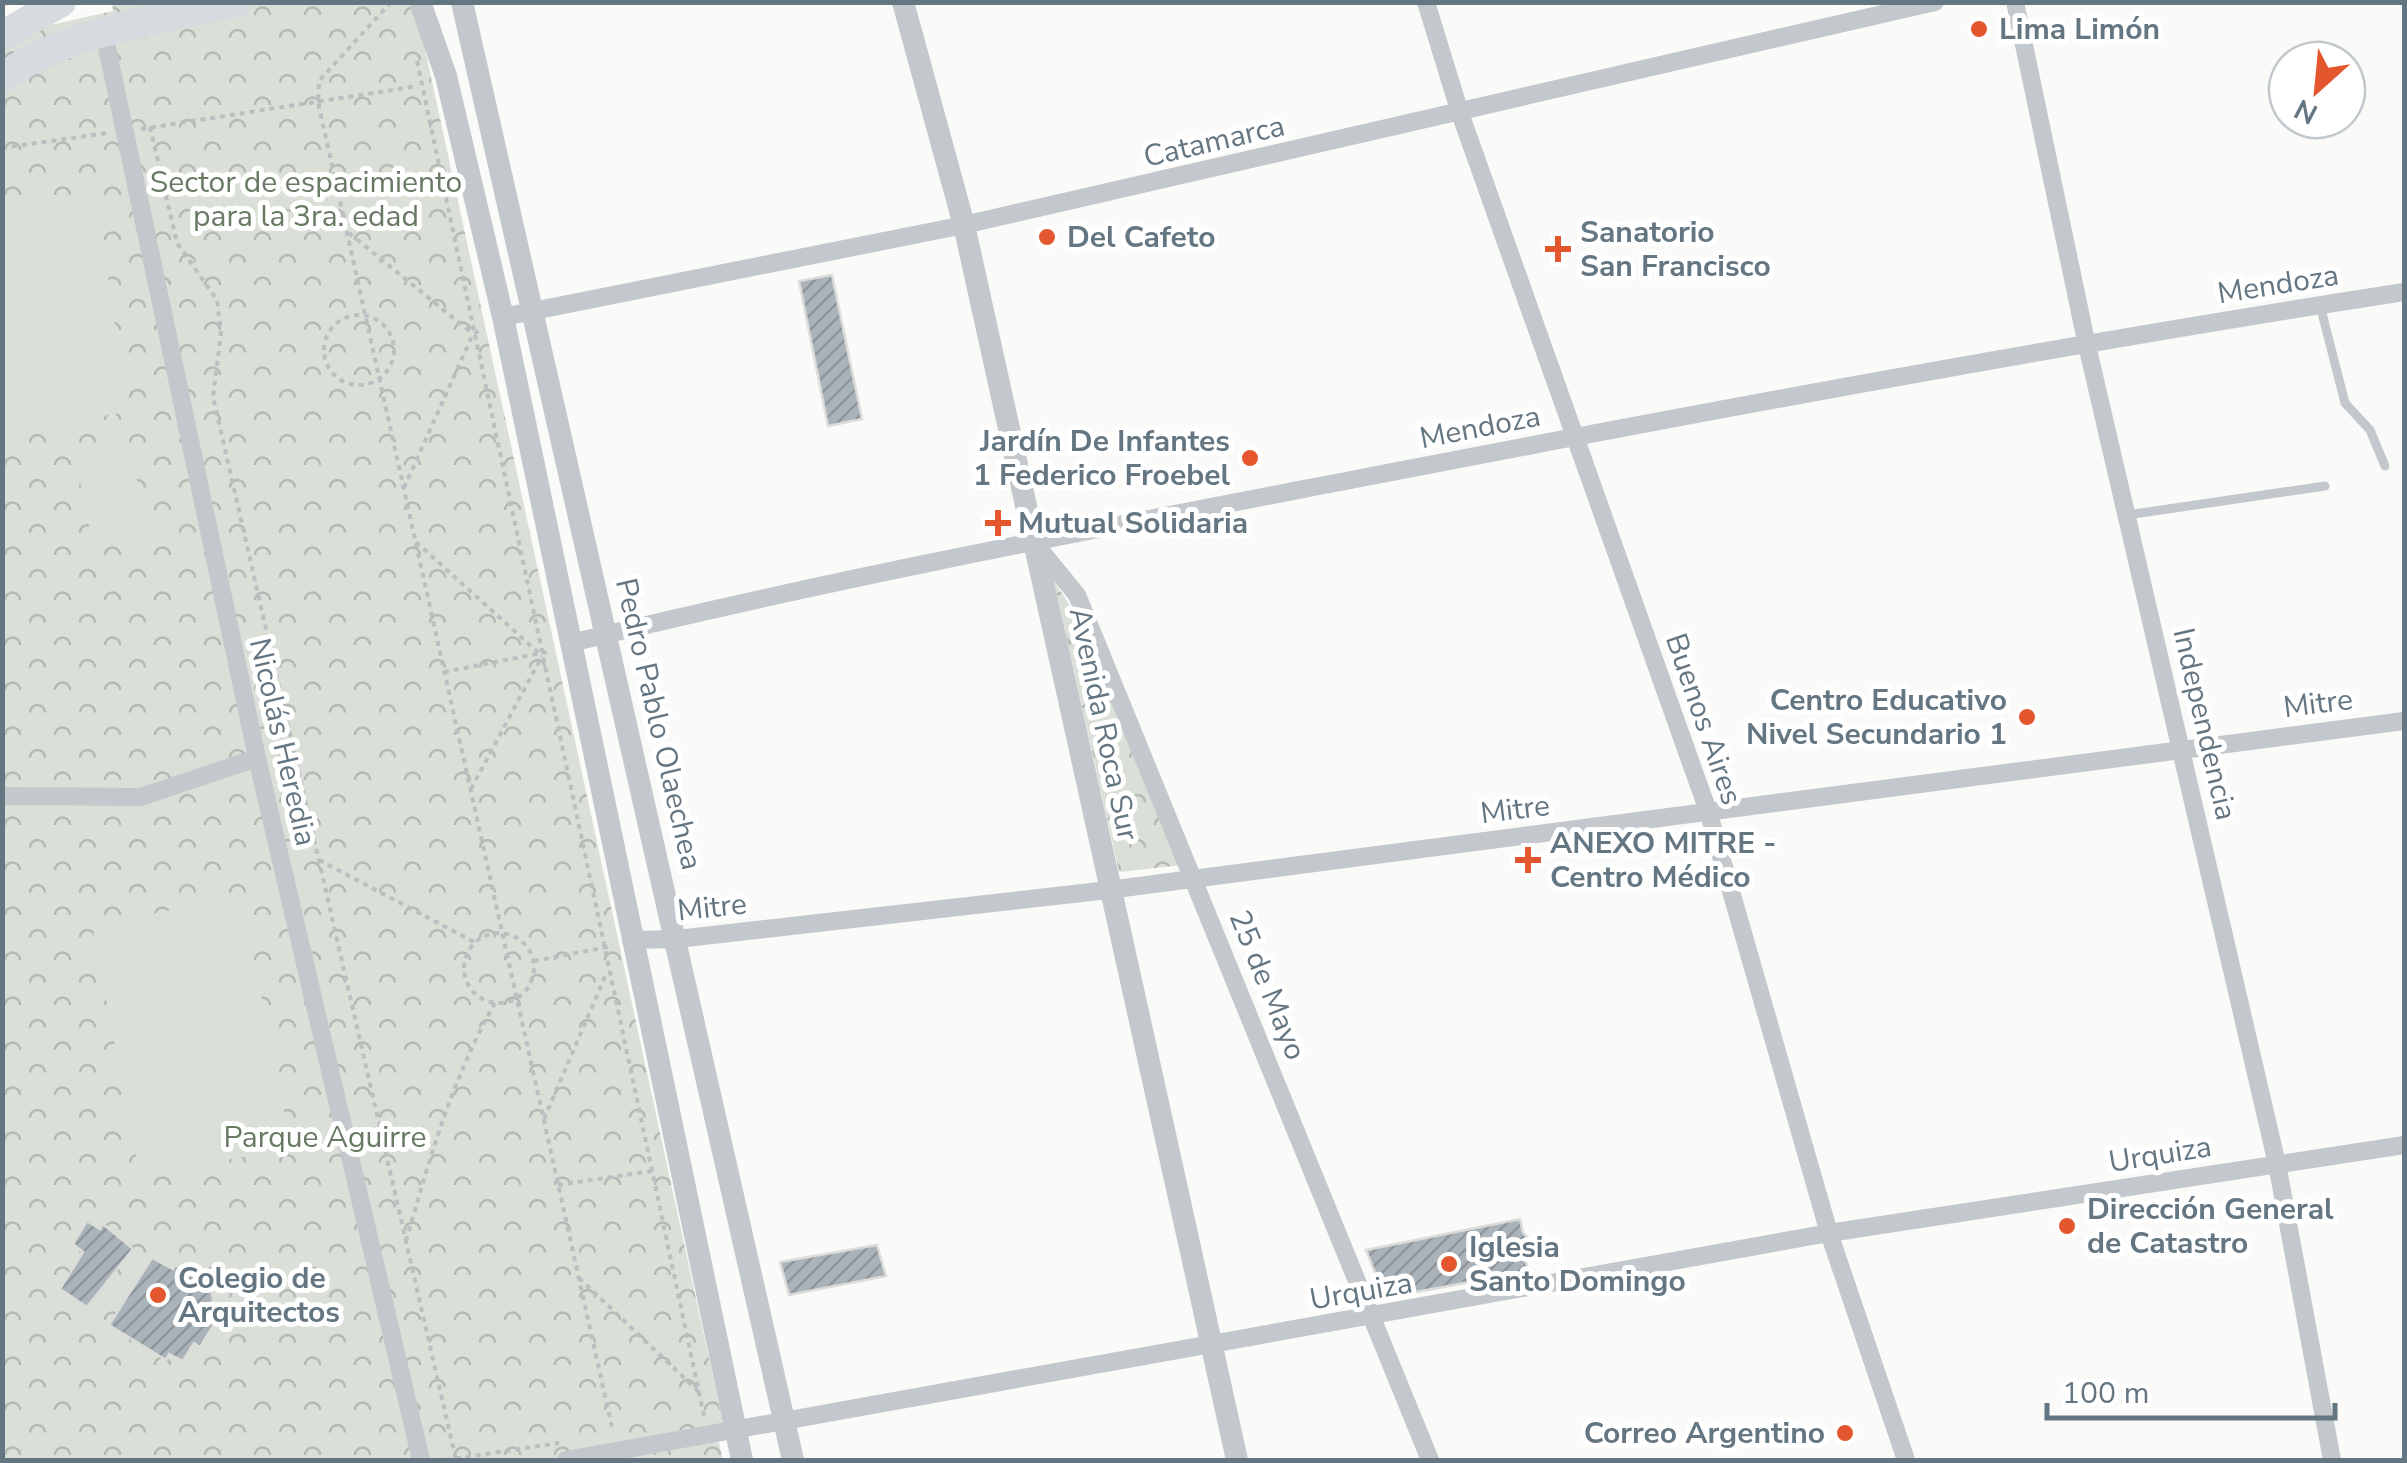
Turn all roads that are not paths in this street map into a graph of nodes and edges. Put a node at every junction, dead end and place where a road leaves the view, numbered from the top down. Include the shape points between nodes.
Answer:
1 (61, 2) edge
2 (238, 2) edge
3 (420, 2) edge
4 (462, 2) edge
5 (903, 2) edge
6 (1426, 2) edge
7 (1935, 2) edge
8 (2015, 2) edge
9 (104, 34) junction
10 (2, 36) edge
11 (2, 79) edge
12 (1460, 113) junction
13 (964, 225) junction
14 (2404, 292) edge
15 (2320, 305) junction
16 (532, 310) junction
17 (503, 317) junction
18 (2086, 341) junction
19 (1575, 437) junction
20 (2385, 466) dead end
21 (2325, 486) dead end
22 (2127, 515) junction
23 (1034, 542) junction
24 (608, 634) junction
25 (571, 643) junction
26 (2404, 721) edge
27 (2182, 747) junction
28 (257, 758) junction
29 (2, 796) edge
30 (1708, 812) junction
31 (1196, 878) junction
32 (1108, 890) junction
33 (631, 940) junction
34 (677, 940) junction
35 (2404, 1145) edge
36 (2277, 1164) junction
37 (1830, 1233) junction
38 (1371, 1318) junction
39 (1212, 1345) junction
40 (785, 1421) junction
41 (735, 1430) junction
42 (421, 1460) edge
43 (566, 1460) edge
44 (742, 1460) edge
45 (793, 1460) edge
46 (1237, 1460) edge
47 (1430, 1460) edge
48 (1906, 1460) edge
49 (2332, 1460) edge

1 - 10 highway
2 - 9 highway
3 - 17 street via 446,76
4 - 16 street, Pedro Pablo Olaechea
5 - 13 street, Avenida Roca Sur
6 - 12 street, Buenos Aires
7 - 12 street, Catamarca
8 - 18 street, Independencia
9 - 11 highway
9 - 28 street, Nicolás Heredia
12 - 13 street, Catamarca
12 - 19 street, Buenos Aires
13 - 16 street, Catamarca
13 - 23 street, Avenida Roca Sur
14 - 15 street, Mendoza
15 - 18 street, Mendoza
15 - 20 lane via 2345,402 2370,430
16 - 17 street, Catamarca
16 - 24 street, Pedro Pablo Olaechea
17 - 25 street
18 - 19 street, Mendoza
18 - 22 street, Independencia
19 - 23 street, Mendoza
19 - 30 street, Buenos Aires
21 - 22 lane
22 - 27 street, Independencia
23 - 24 street, Mendoza
23 - 31 street, 25 de Mayo via 1076,595
23 - 32 street, Avenida Roca Sur
24 - 25 street, Mendoza
24 - 34 street, Pedro Pablo Olaechea
25 - 33 street
26 - 27 street, Mitre
27 - 30 street, Mitre
27 - 36 street, Independencia
28 - 29 street via 141,797
28 - 42 street, Nicolás Heredia
30 - 31 street, Mitre
30 - 37 street, Buenos Aires
31 - 32 street, Mitre
31 - 38 street, 25 de Mayo
32 - 34 street, Mitre
32 - 39 street, Avenida Roca Sur
33 - 34 street, Mitre
33 - 41 street
34 - 40 street, Pedro Pablo Olaechea
35 - 36 street, Urquiza
36 - 37 street, Urquiza
36 - 49 street, Independencia
37 - 38 street, Urquiza
37 - 48 street, Buenos Aires
38 - 39 street, Urquiza
38 - 47 street, 25 de Mayo
39 - 40 street, Urquiza
39 - 46 street, Avenida Roca Sur
40 - 41 street, Urquiza
40 - 45 street, Pedro Pablo Olaechea
41 - 43 street, Urquiza
41 - 44 street

